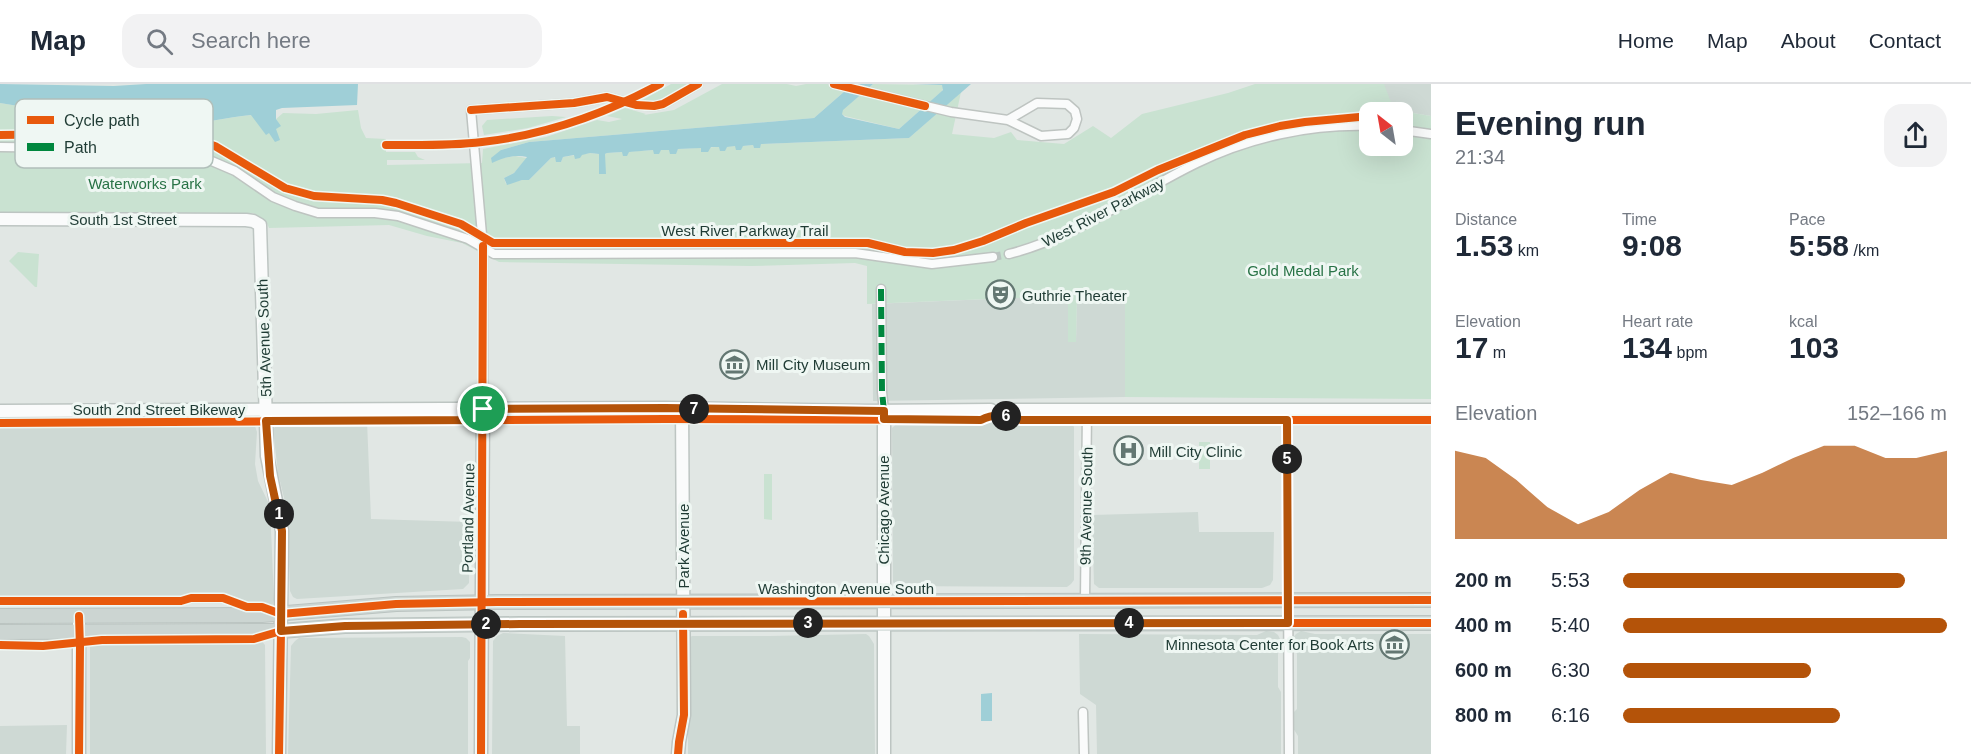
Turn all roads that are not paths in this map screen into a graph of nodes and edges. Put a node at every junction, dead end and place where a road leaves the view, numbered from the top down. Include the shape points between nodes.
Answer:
1 (698, 84) edge
2 (834, 84) edge
3 (1008, 120) junction
4 (1359, 126) edge
5 (1413, 132) edge
6 (1431, 134) edge
7 (0, 147) edge
8 (15, 147) edge
9 (213, 162) edge
10 (0, 219) edge
11 (246, 220) joint
12 (483, 246) junction
13 (1009, 254) tunnel mouth
14 (993, 257) tunnel mouth
15 (881, 289) dead end
16 (682, 408) junction
17 (483, 409) junction
18 (1287, 409) junction
19 (266, 410) junction
20 (991, 410) dead end
21 (1008, 410) dead end
22 (1087, 410) junction
23 (1431, 410) edge
24 (0, 411) edge
25 (884, 411) junction
26 (1431, 600) edge
27 (1085, 601) junction
28 (1287, 601) junction
29 (481, 602) junction
30 (682, 602) junction
31 (883, 602) junction
32 (281, 614) junction
33 (0, 616) edge
34 (79, 616) junction
35 (883, 623) junction
36 (1288, 623) junction
37 (1431, 623) edge
38 (481, 624) junction
39 (683, 624) junction
40 (281, 631) junction
41 (0, 632) edge
42 (80, 632) junction
43 (1083, 712) dead end
44 (79, 754) edge
45 (279, 754) edge
46 (481, 754) edge
47 (678, 754) edge
48 (884, 754) edge
49 (1084, 754) edge
50 (1289, 754) edge

1 - 12 street, Portland Avenue via 654,106 607,97 471,110
2 - 3 street via 941,110
3 - 3 street via 1041,136 1068,134 1077,119 1067,104 1037,103
4 - 13 street, West River Parkway via 1284,133 1227,150 1066,234
5 - 6 street
7 - 8 street
9 - 12 street via 295,206 318,213 398,216
10 - 11 street, South 1st Street
11 - 19 street, 5th Avenue South via 260,225
12 - 14 street via 494,254 855,253 932,264
12 - 17 street, Portland Avenue
15 - 25 street
16 - 17 street
16 - 25 street
16 - 30 street, Park Avenue
17 - 19 street
17 - 29 street, Portland Avenue
18 - 22 street
18 - 23 street
18 - 28 street
19 - 24 street
19 - 32 street, 5th Avenue South via 267,456 282,531
20 - 25 street
21 - 22 street
22 - 27 street, 9th Avenue South
25 - 31 street, Chicago Avenue
26 - 28 main road, Washington Avenue South
27 - 28 main road, Washington Avenue South
27 - 31 main road, Washington Avenue South
28 - 36 street
29 - 30 main road, Washington Avenue South
29 - 32 main road, Washington Avenue South via 396,604
29 - 38 street, Portland Avenue
30 - 31 main road, Washington Avenue South
30 - 39 street, Park Avenue
31 - 35 street, Chicago Avenue
32 - 34 main road, Washington Avenue South
32 - 40 street, 5th Avenue South
33 - 34 main road, Washington Avenue South
34 - 42 street
35 - 36 main road
35 - 39 main road
35 - 48 street, Chicago Avenue
36 - 37 main road
36 - 50 street
38 - 39 main road
38 - 40 main road
38 - 46 street, Portland Avenue
39 - 47 street, Park Avenue via 684,715
40 - 42 main road
40 - 45 street, 5th Avenue South
41 - 42 main road
42 - 44 street
43 - 49 street

